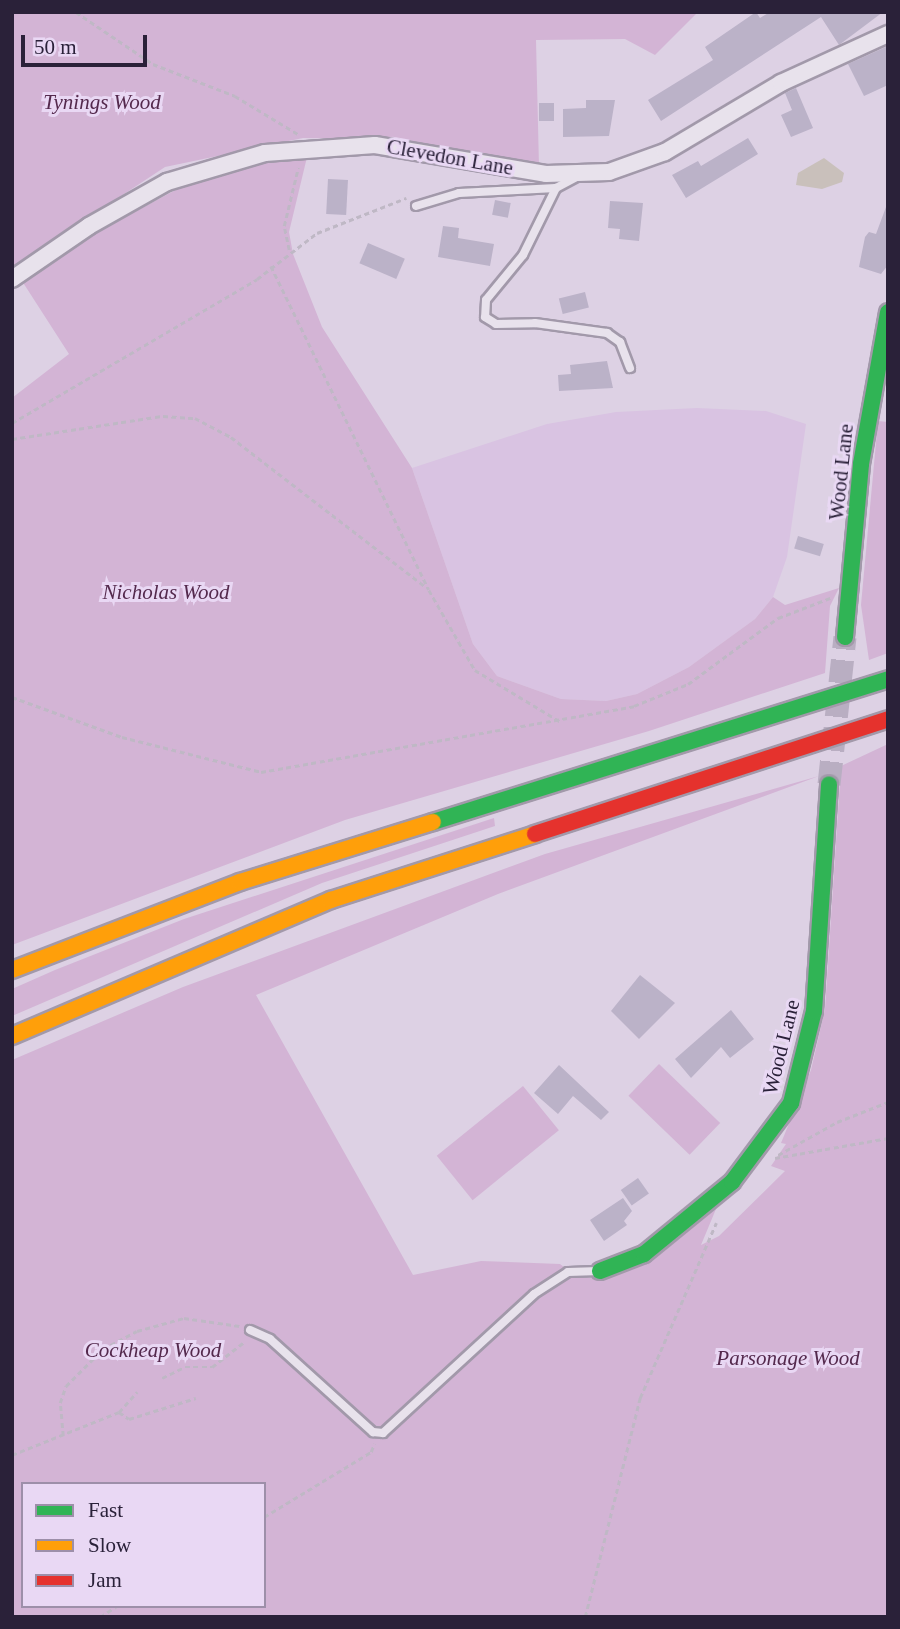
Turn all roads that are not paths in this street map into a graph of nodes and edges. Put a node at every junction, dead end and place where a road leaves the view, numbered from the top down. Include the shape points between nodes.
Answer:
1 (888, 34) edge
2 (582, 175) junction
3 (556, 188) junction
4 (416, 206) dead end
5 (12, 279) edge
6 (888, 312) edge
7 (629, 368) dead end
8 (845, 637) tunnel mouth
9 (888, 680) edge
10 (888, 719) edge
11 (829, 784) tunnel mouth
12 (12, 970) edge
13 (12, 1036) edge
14 (600, 1271) joint
15 (250, 1330) road end

1 - 2 street, Clevedon Lane via 781,83 664,152 609,172
2 - 3 lane
2 - 5 street, Clevedon Lane via 545,174 405,147 305,147 226,162 167,182 89,226
3 - 4 lane via 459,193
3 - 7 lane via 523,256 486,300 485,317 496,324 535,323 607,333 620,342
6 - 8 main road, Wood Lane via 861,464
9 - 12 main road via 240,881
10 - 13 main road via 331,900
11 - 14 main road, Wood Lane via 814,1012 791,1103 732,1182 644,1254
14 - 15 lane via 568,1272 534,1294 378,1434 270,1339

